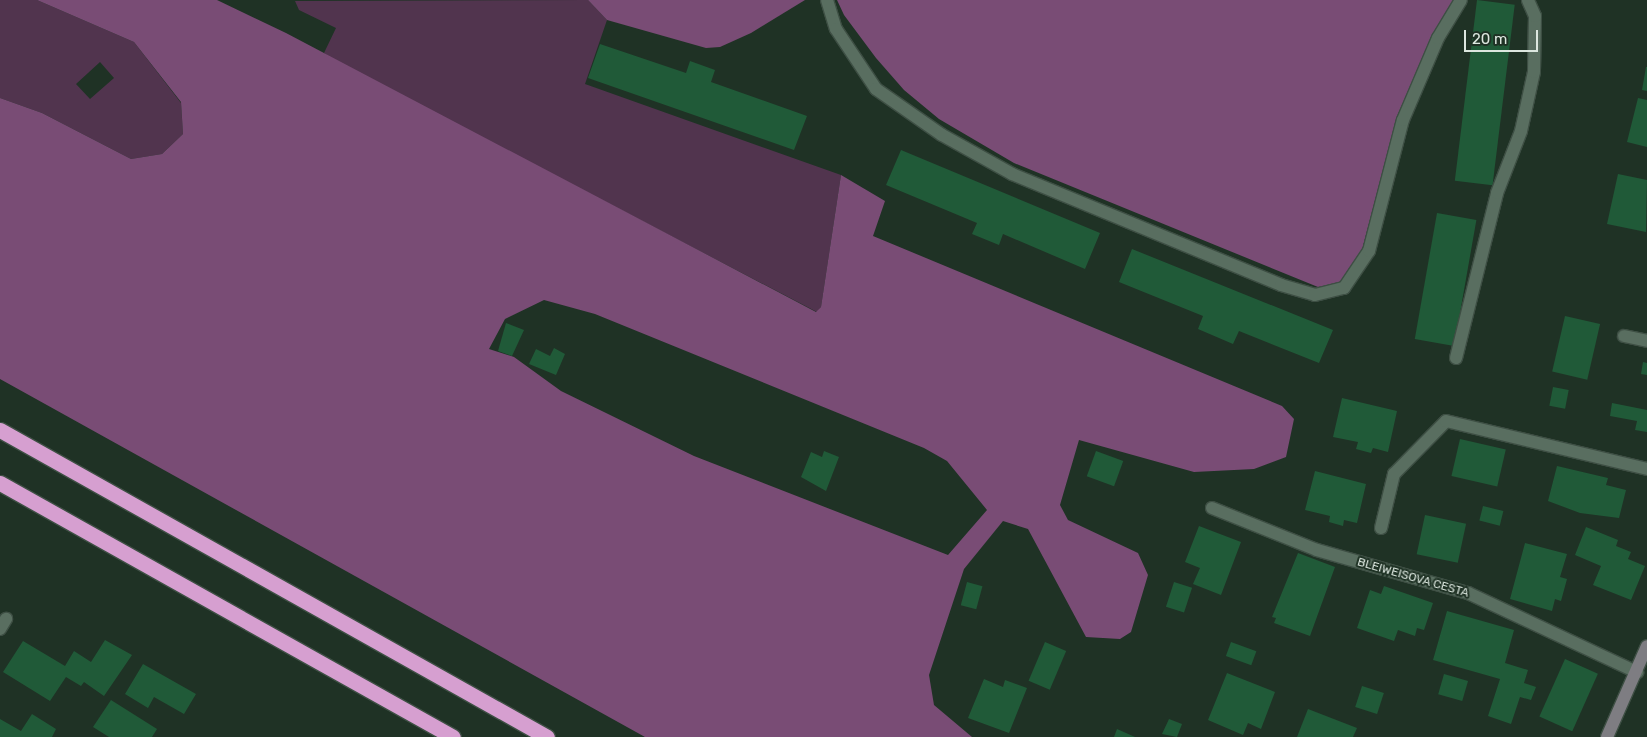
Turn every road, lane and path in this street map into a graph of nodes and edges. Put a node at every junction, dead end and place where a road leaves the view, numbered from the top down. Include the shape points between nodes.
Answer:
1 (827, 0) edge
2 (1461, 0) edge
3 (1528, 0) edge
4 (1624, 336) dead end
5 (1647, 342) edge
6 (1456, 358) dead end
7 (0, 430) edge
8 (1647, 469) edge
9 (0, 483) edge
10 (1212, 508) dead end
11 (1381, 528) dead end
12 (1647, 646) edge
13 (1637, 672) junction
14 (452, 737) edge
15 (547, 737) edge
16 (1607, 737) edge

1 - 2 street via 836,29 876,89 942,135 1012,174 1281,285 1315,295 1344,288 1369,251 1403,120 1438,38
3 - 6 street via 1535,16 1534,72 1521,131 1497,194
4 - 5 street
7 - 15 highway
8 - 11 street via 1446,421 1394,474
9 - 14 highway
10 - 13 street, BLEIWEISOVA CESTA via 1317,550 1468,593
12 - 13 main road
13 - 16 main road

